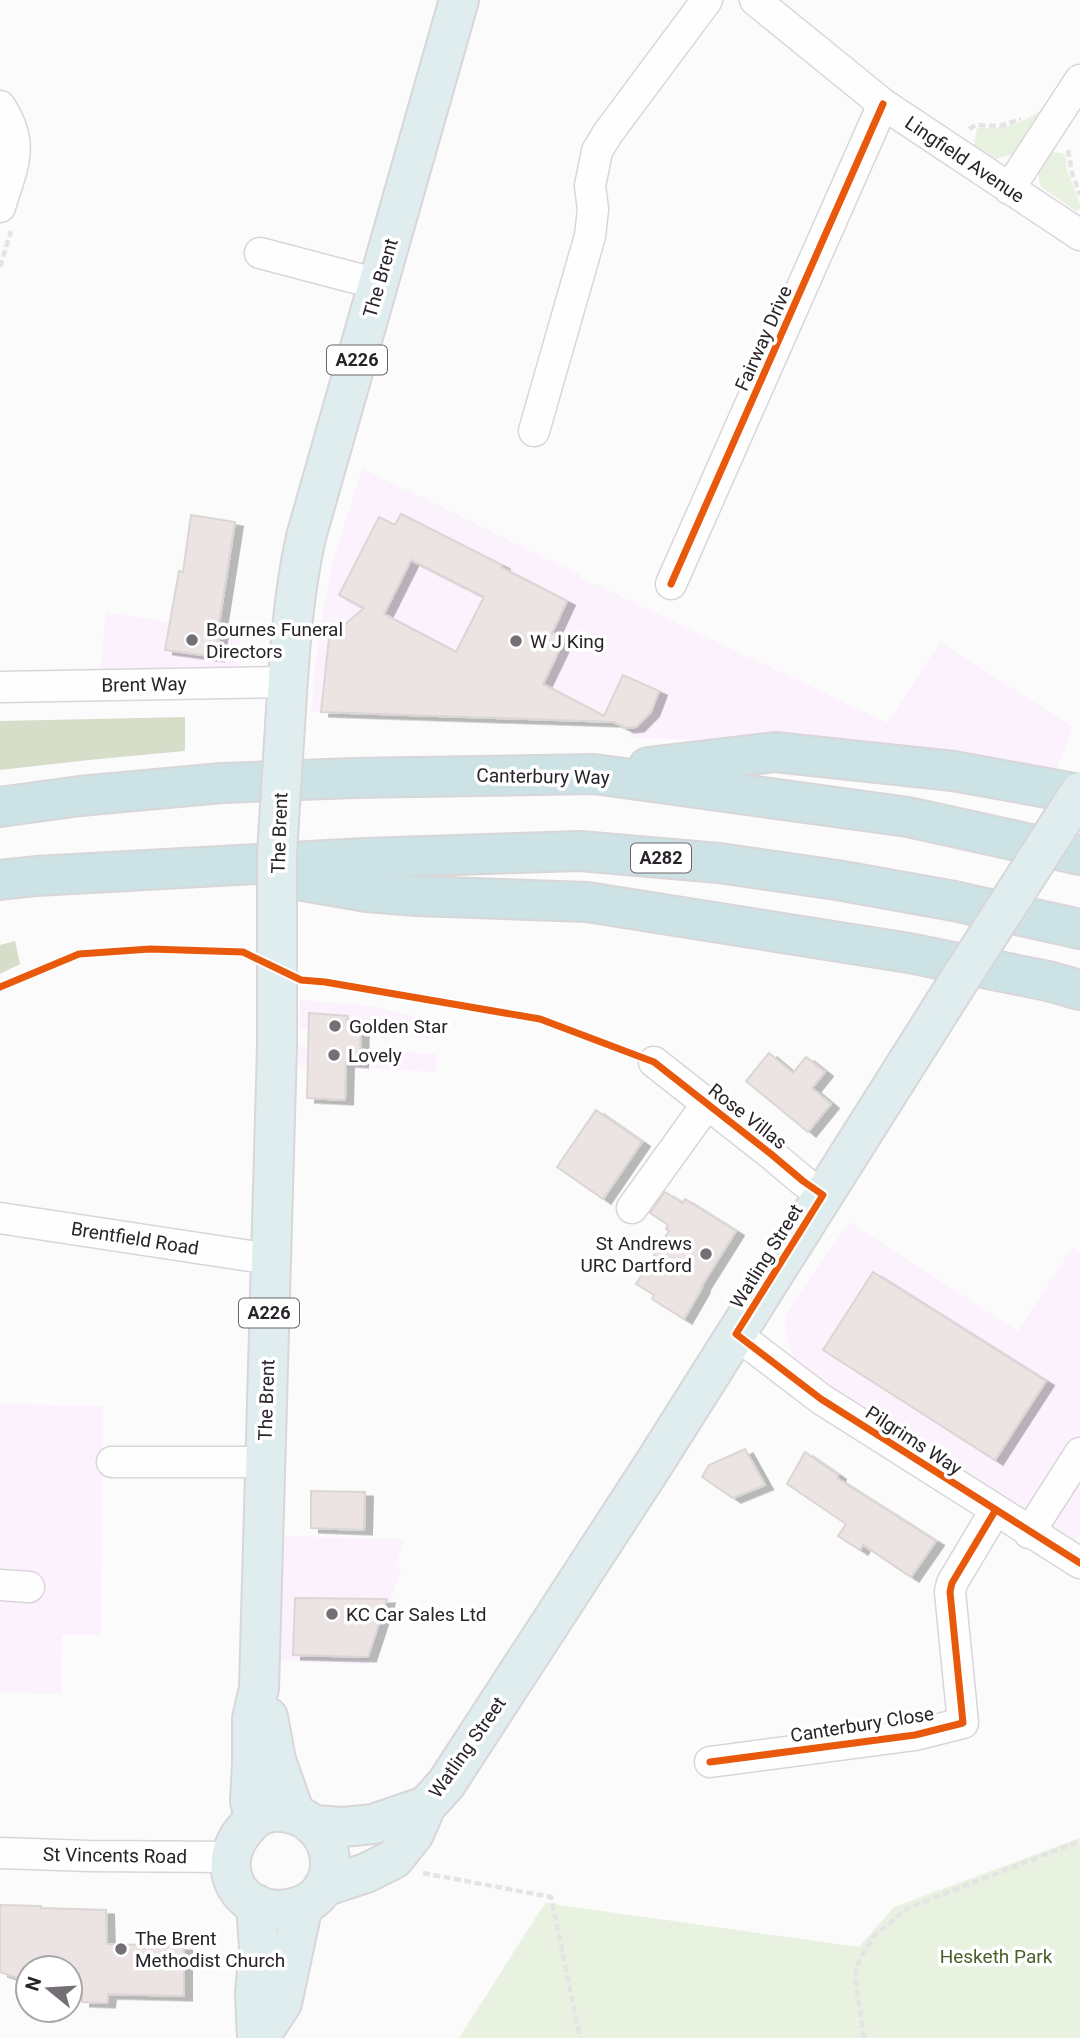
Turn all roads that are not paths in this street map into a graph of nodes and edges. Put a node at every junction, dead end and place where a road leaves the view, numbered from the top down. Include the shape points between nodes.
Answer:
1 (459, 0) edge
2 (707, 0) edge
3 (762, 2) edge
4 (1080, 80) edge
5 (883, 104) junction
6 (0, 106) edge
7 (1009, 190) junction
8 (0, 207) edge
9 (1080, 235) edge
10 (260, 253) dead end
11 (378, 284) junction
12 (534, 431) dead end
13 (671, 584) dead end
14 (288, 682) junction
15 (0, 687) edge
16 (594, 774) junction
17 (1080, 793) edge
18 (0, 807) edge
19 (1080, 855) edge
20 (222, 866) junction
21 (0, 880) edge
22 (1080, 929) edge
23 (1080, 990) edge
24 (654, 1062) dead end
25 (707, 1104) junction
26 (823, 1195) junction
27 (632, 1208) dead end
28 (0, 1218) edge
29 (270, 1259) junction
30 (736, 1334) junction
31 (1080, 1453) edge
32 (112, 1462) dead end
33 (264, 1462) junction
34 (995, 1511) junction
35 (1030, 1532) junction
36 (1080, 1563) edge
37 (0, 1585) edge
38 (29, 1587) dead end
39 (259, 1688) junction
40 (709, 1762) dead end
41 (426, 1806) junction
42 (254, 1819) junction
43 (303, 1819) junction
44 (0, 1853) edge
45 (230, 1857) junction
46 (313, 1896) junction
47 (256, 1904) junction
48 (258, 2038) edge

1 - 11 main road, The Brent / A226
2 - 12 street via 597,151 590,186 590,236
3 - 5 street, Lingfield Avenue
4 - 7 street
5 - 7 street, Lingfield Avenue
5 - 13 street, Fairway Drive
6 - 8 street via 16,144
7 - 9 street, Lingfield Avenue
10 - 11 street
11 - 14 main road, The Brent / A226 via 306,537 291,627
14 - 15 street, Brent Way
14 - 29 main road, The Brent / A226, bridge via 277,854
16 - 17 highway via 775,752 953,771
16 - 18 highway, Canterbury Way via 222,783
16 - 19 highway, Canterbury Way via 908,817
17 - 26 main road, Watling Street, bridge
20 - 21 highway, A282
20 - 22 highway, A282 via 580,852 719,863 837,880
20 - 23 highway via 379,893 587,902 909,953
24 - 25 street, Rose Villas
25 - 26 street, Rose Villas
25 - 27 street
26 - 30 main road, Watling Street
28 - 29 street, Brentfield Road
29 - 33 main road, The Brent / A226
30 - 34 street, Pilgrims Way via 821,1399
30 - 41 main road, Watling Street via 446,1784
31 - 35 street
32 - 33 street
33 - 39 main road, The Brent / A226
34 - 35 street, Pilgrims Way
34 - 40 street, Canterbury Close via 950,1592 963,1723 915,1735
35 - 36 street, Pilgrims Way
37 - 38 street
39 - 42 main road, The Brent via 252,1719 250,1801
39 - 43 main road, The Brent / A226 via 276,1760
41 - 43 main road via 373,1824 343,1827
41 - 46 main road, Watling Street via 414,1835 394,1859
42 - 43 main road via 272,1812
42 - 45 main road via 238,1837
43 - 46 main road, The Brent via 317,1828 330,1851 328,1878
44 - 45 street, St Vincents Road
45 - 47 main road via 233,1882
46 - 47 main road via 281,1909
46 - 48 main road, The Brent via 282,2003
47 - 48 main road, The Brent

